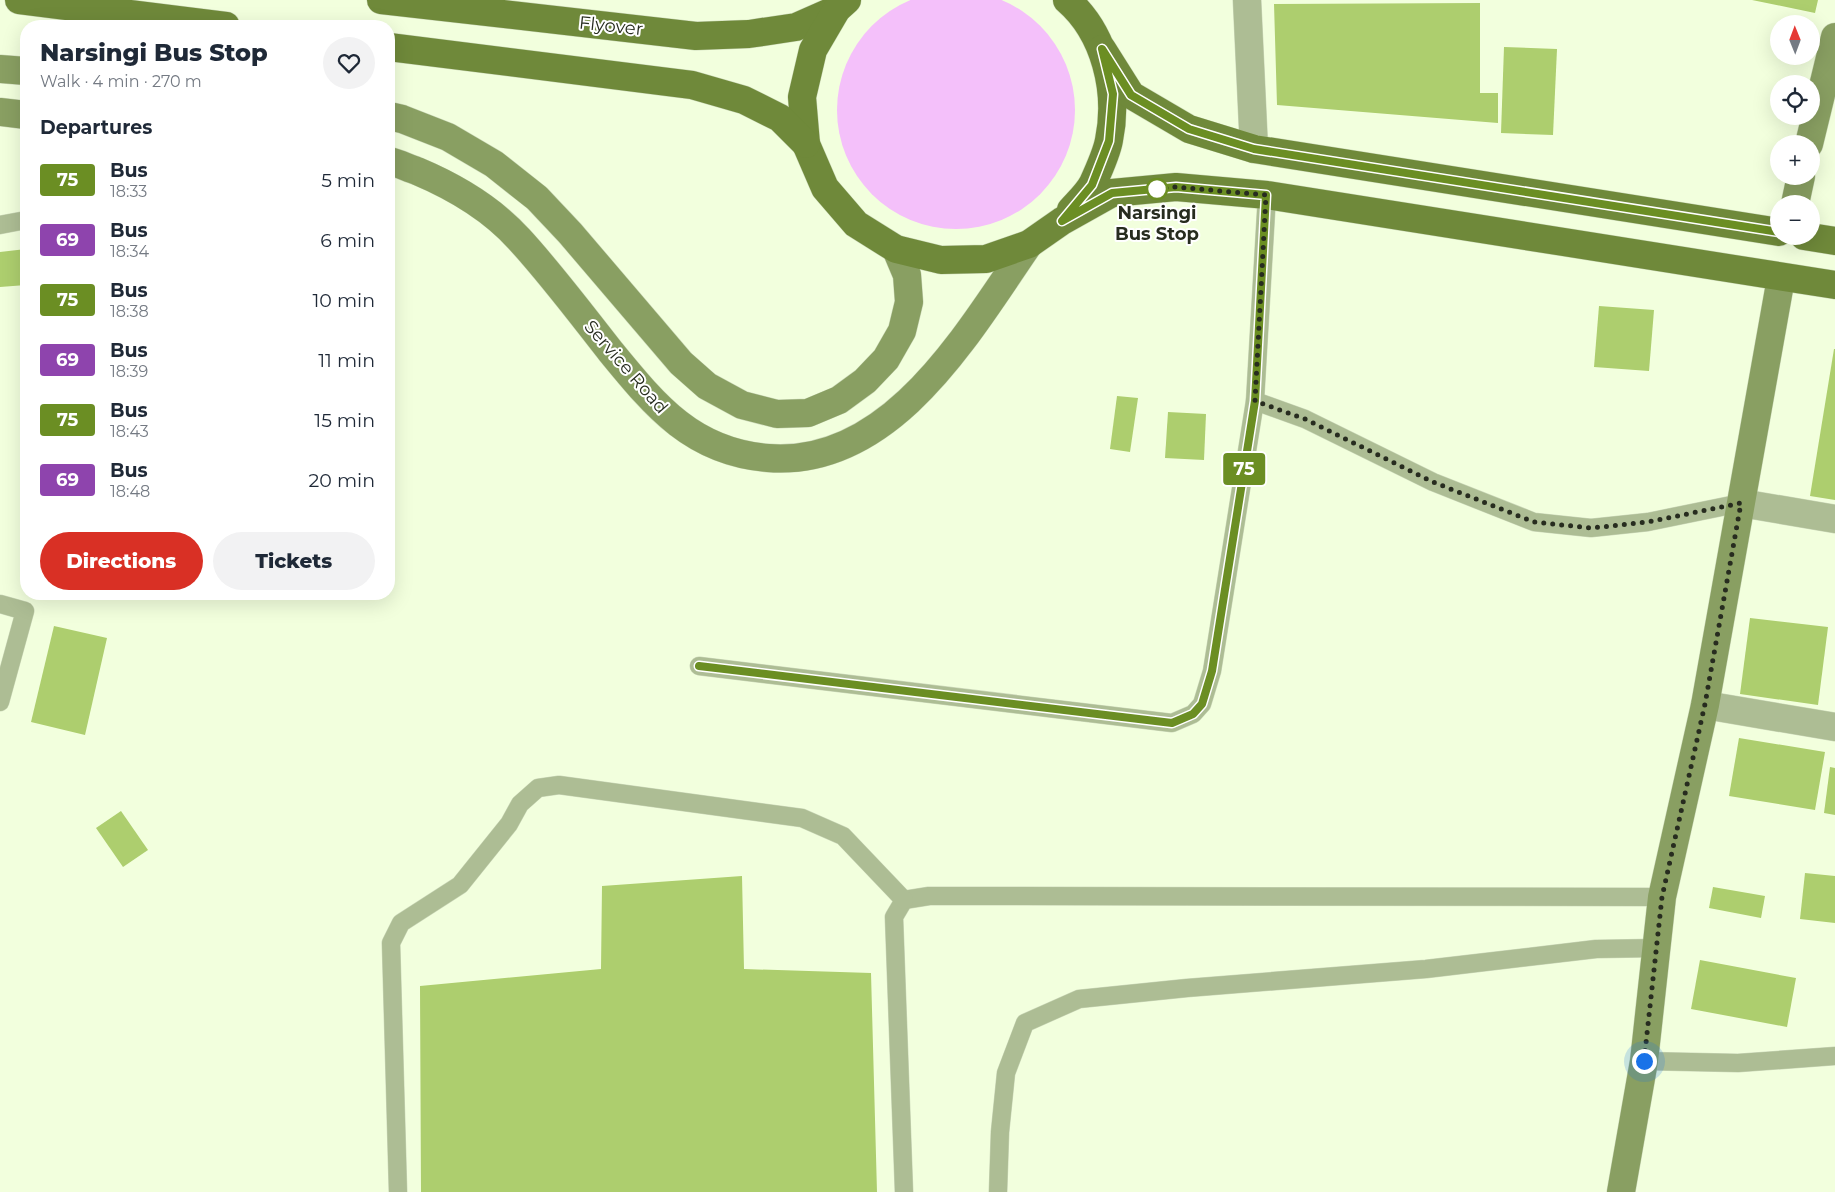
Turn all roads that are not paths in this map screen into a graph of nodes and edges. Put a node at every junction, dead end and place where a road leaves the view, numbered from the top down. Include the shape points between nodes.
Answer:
1 (19, 0) edge
2 (381, 0) edge
3 (1246, 0) edge
4 (1073, 4) edge
5 (842, 5) edge
6 (178, 20) edge
7 (1835, 36) edge
8 (395, 48) edge
9 (1102, 49) junction
10 (0, 69) edge
11 (20, 71) edge
12 (0, 112) edge
13 (20, 114) edge
14 (395, 117) edge
15 (1811, 135) edge
16 (806, 144) junction
17 (1254, 149) junction
18 (395, 163) edge
19 (1266, 195) junction
20 (20, 221) edge
21 (1062, 221) junction
22 (0, 224) edge
23 (1770, 231) edge
24 (1820, 239) edge
25 (1835, 241) edge
26 (1029, 244) junction
27 (896, 249) junction
28 (1781, 278) junction
29 (1835, 286) edge
30 (1255, 401) junction
31 (1741, 503) junction
32 (1835, 518) edge
33 (0, 604) edge
34 (699, 666) dead end
35 (0, 702) edge
36 (1705, 704) junction
37 (1835, 727) edge
38 (1662, 897) junction
39 (904, 900) junction
40 (1657, 948) junction
41 (1835, 1056) edge
42 (1644, 1061) junction
43 (398, 1192) edge
44 (904, 1192) edge
45 (998, 1192) edge
46 (1621, 1192) edge

1 - 6 main road
2 - 5 main road, Flyover via 696,36 749,34 796,27
3 - 17 street
4 - 9 main road
5 - 16 main road via 813,50 802,96
7 - 15 main road
8 - 16 main road via 692,85 744,100 780,118
9 - 17 main road via 1131,95 1189,129
9 - 21 main road via 1113,94 1109,141 1092,185
10 - 11 main road
12 - 13 main road
14 - 27 main road via 448,137 494,164 537,198 681,363 707,386 742,405 768,412 808,413 838,400 866,381 886,359 902,332 909,302 907,275
16 - 27 main road via 825,188 856,224
17 - 23 main road
18 - 26 main road, Service Road via 442,182 486,209 518,238 647,396 674,422 707,443 745,456 785,460 819,454 854,442 883,424 949,358
19 - 21 main road via 1176,187 1112,193
19 - 28 main road
19 - 30 lane
20 - 22 lane
21 - 26 main road
24 - 25 main road
26 - 27 main road via 986,258 941,260
28 - 29 main road
28 - 31 main road
30 - 31 lane via 1305,419 1433,482 1534,522 1591,528 1648,522
30 - 34 lane via 1212,671 1202,704 1193,714 1172,723
31 - 32 street
31 - 36 main road
33 - 35 lane via 25,611
36 - 37 street
36 - 38 main road
38 - 39 lane via 929,896
38 - 40 main road
39 - 43 lane via 843,836 802,818 559,785 538,788 520,804 509,824 460,885 401,923 391,943
39 - 44 lane via 894,917
40 - 42 main road
40 - 45 lane via 1596,949 1426,969 1080,999 1025,1023 1006,1073
41 - 42 lane via 1738,1063
42 - 46 main road

